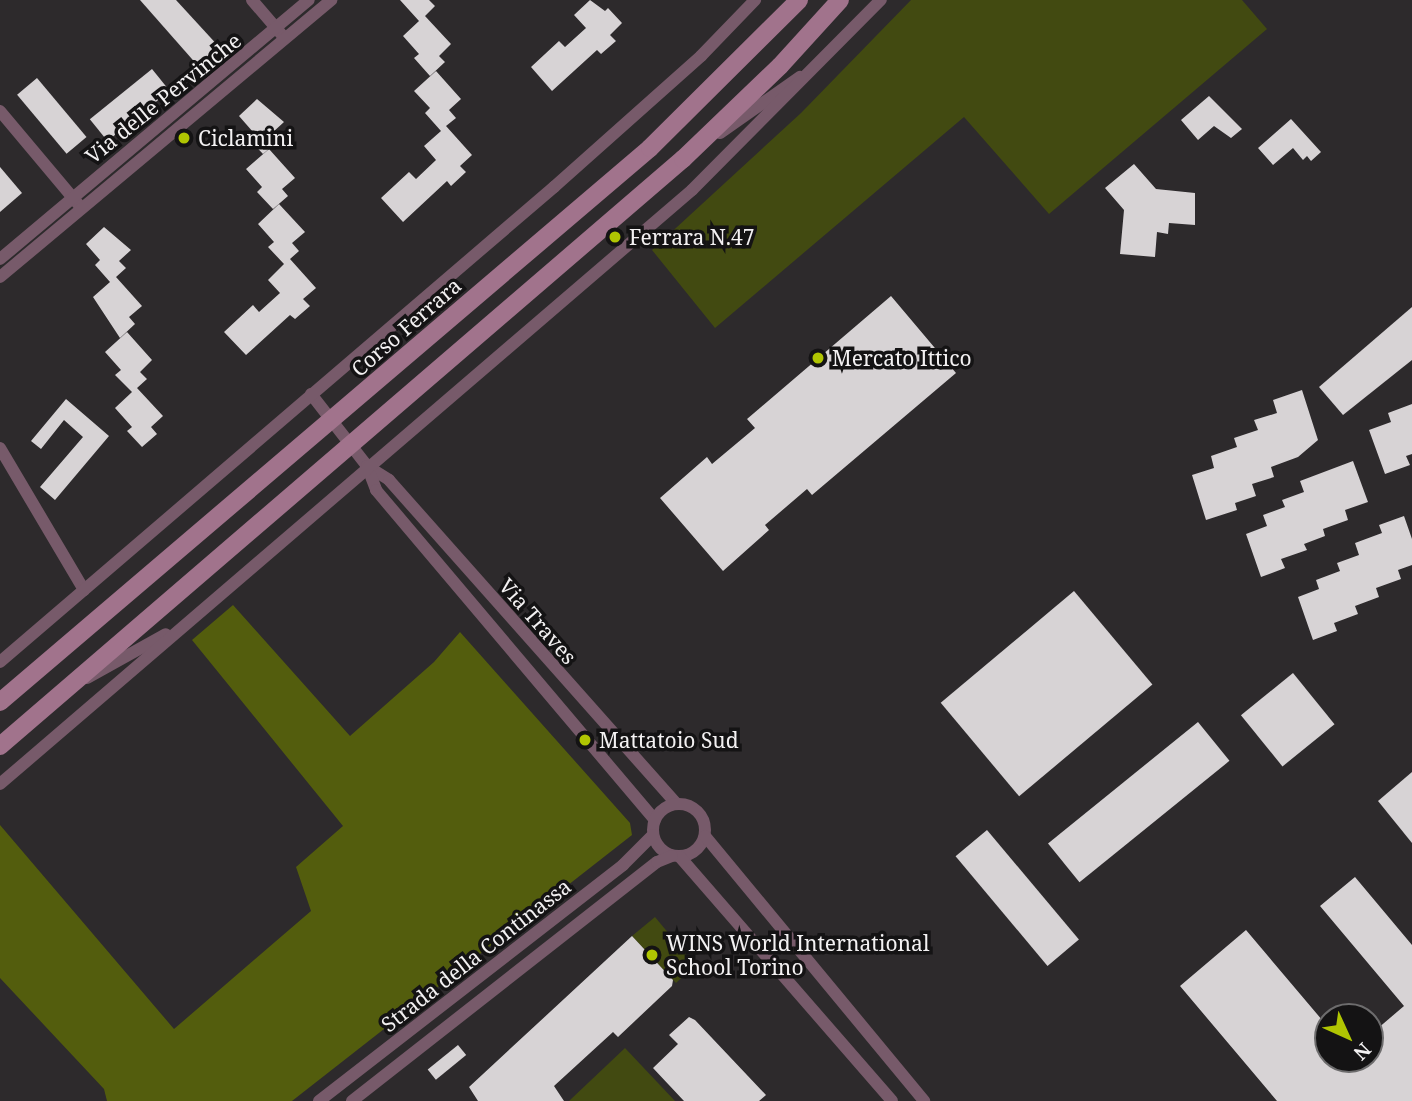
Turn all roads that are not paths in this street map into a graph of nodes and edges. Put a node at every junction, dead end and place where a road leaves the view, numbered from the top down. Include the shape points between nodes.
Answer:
1 (252, 0) edge
2 (309, 0) edge
3 (331, 0) edge
4 (755, 0) edge
5 (799, 0) edge
6 (840, 0) edge
7 (881, 0) edge
8 (277, 29) junction
9 (286, 41) junction
10 (823, 61) junction
11 (0, 111) edge
12 (683, 159) junction
13 (73, 198) junction
14 (82, 209) junction
15 (0, 259) edge
16 (0, 277) edge
17 (311, 394) junction
18 (332, 420) junction
19 (351, 447) junction
20 (0, 449) edge
21 (367, 466) junction
22 (84, 590) junction
23 (186, 623) junction
24 (0, 663) edge
25 (32, 675) junction
26 (71, 685) junction
27 (0, 692) edge
28 (0, 702) edge
29 (0, 746) edge
30 (0, 783) edge
31 (677, 804) junction
32 (655, 820) junction
33 (653, 835) junction
34 (705, 835) junction
35 (676, 856) junction
36 (318, 1101) edge
37 (352, 1101) edge
38 (892, 1101) edge
39 (924, 1101) edge

1 - 8 street
2 - 8 street, Via delle Pervinche
3 - 9 street, Via delle Pervinche
4 - 17 street, Corso Ferrara via 642,109
5 - 18 main road, Corso Ferrara via 650,148
6 - 12 main road via 780,66
7 - 10 street
8 - 9 street
8 - 13 street, Via delle Pervinche
9 - 14 street, Via delle Pervinche
10 - 12 street
10 - 21 street via 692,190
11 - 13 street
12 - 19 main road
13 - 14 street
13 - 15 street, Via delle Pervinche
14 - 16 street, Via delle Pervinche
17 - 18 street, Via Traves
17 - 22 street, Corso Ferrara
18 - 19 street, Via Traves
18 - 25 main road, Corso Ferrara
19 - 21 street, Via Traves
19 - 26 main road
20 - 22 street
21 - 23 street
21 - 31 street, Via Traves via 388,480
21 - 32 street, Via Traves via 376,491
22 - 24 street, Corso Ferrara
23 - 26 street
23 - 30 street
25 - 27 street, Corso Ferrara
25 - 28 main road, Corso Ferrara
26 - 29 main road
31 - 32 street via 664,809
31 - 34 street via 699,813
32 - 33 street
33 - 35 street via 660,848
33 - 36 street, Strada della Continassa via 623,865
34 - 35 street via 696,850
34 - 39 street
35 - 37 street, Strada della Continassa via 650,868
35 - 38 street

